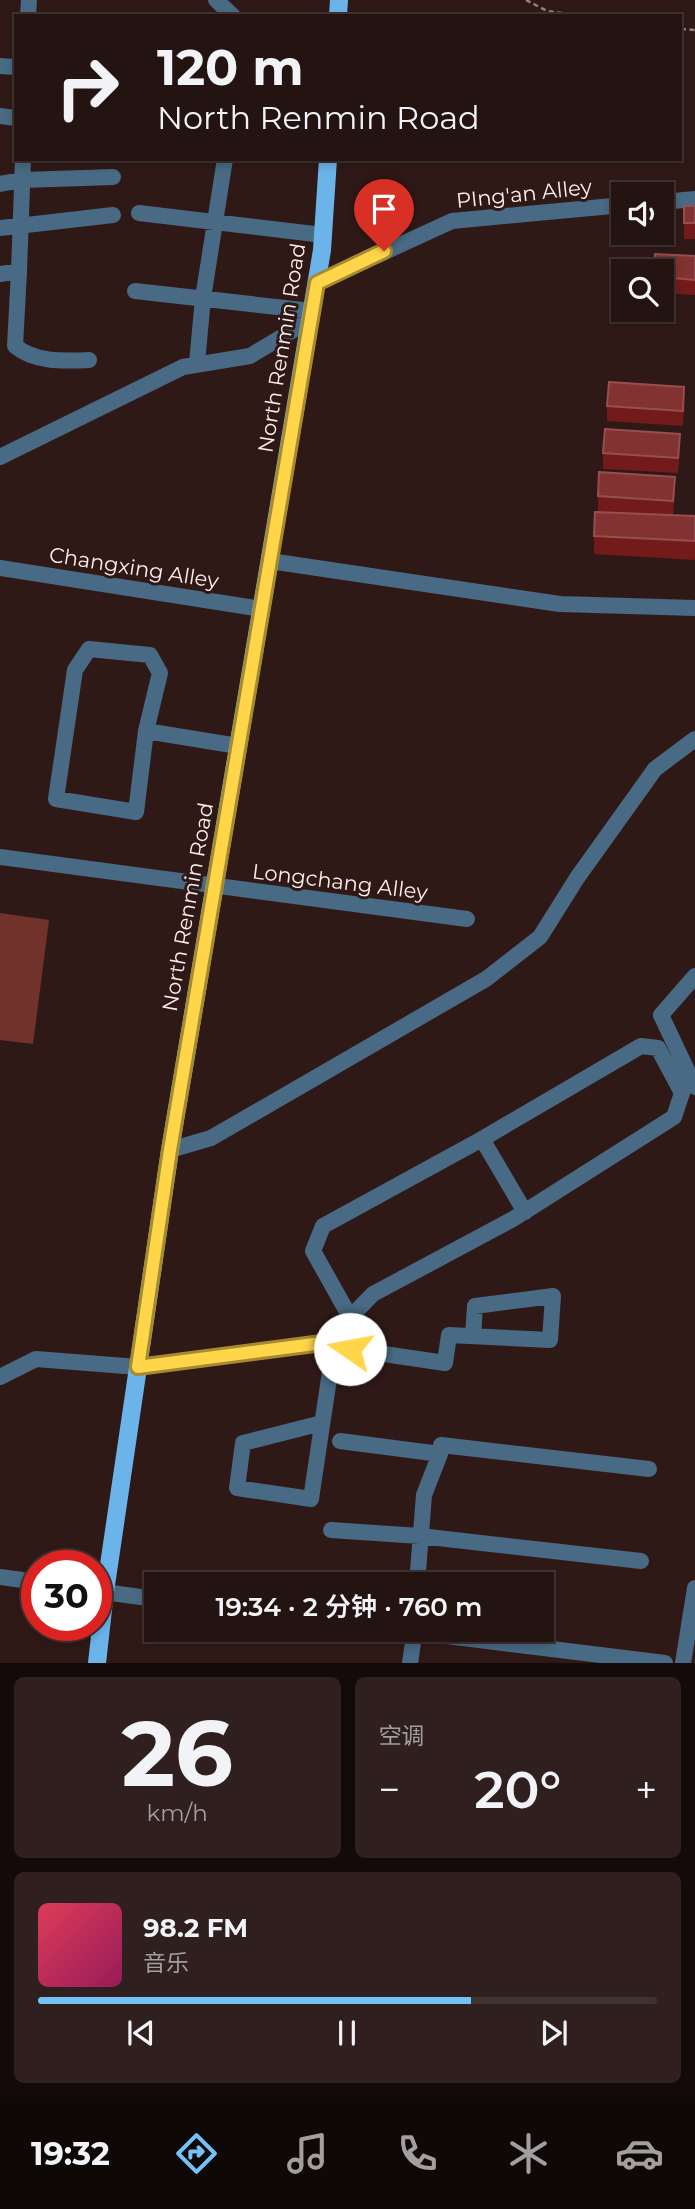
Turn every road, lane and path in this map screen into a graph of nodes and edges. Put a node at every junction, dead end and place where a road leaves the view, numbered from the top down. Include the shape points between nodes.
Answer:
1 (216, 0) edge
2 (526, 0) edge
3 (231, 14) edge
4 (569, 14) edge
5 (23, 161) edge
6 (225, 161) edge
7 (328, 161) edge
8 (113, 177) dead end
9 (22, 180) junction
10 (0, 184) edge
11 (695, 199) edge
12 (674, 201) edge
13 (611, 206) edge
14 (139, 214) dead end
15 (113, 215) dead end
16 (215, 222) junction
17 (21, 226) junction
18 (0, 228) edge
19 (323, 235) junction
20 (19, 271) junction
21 (0, 274) edge
22 (317, 283) junction
23 (135, 291) dead end
24 (203, 298) junction
25 (311, 315) junction
26 (7, 326) edge
27 (89, 360) dead end
28 (197, 363) junction
29 (0, 457) edge
30 (270, 561) junction
31 (0, 568) edge
32 (695, 608) edge
33 (262, 609) junction
34 (146, 731) junction
35 (695, 739) edge
36 (238, 746) junction
37 (0, 858) edge
38 (215, 887) junction
39 (467, 919) dead end
40 (695, 976) edge
41 (695, 1087) edge
42 (482, 1139) junction
43 (170, 1150) junction
44 (525, 1212) junction
45 (350, 1317) junction
46 (473, 1336) junction
47 (326, 1340) junction
48 (138, 1367) junction
49 (0, 1377) edge
50 (322, 1423) junction
51 (340, 1441) dead end
52 (440, 1454) junction
53 (649, 1469) dead end
54 (331, 1530) dead end
55 (420, 1536) junction
56 (108, 1550) edge
57 (641, 1560) dead end
58 (418, 1572) edge
59 (0, 1577) edge
60 (21, 1580) edge
61 (695, 1588) edge
62 (112, 1593) edge
63 (144, 1597) edge
64 (98, 1641) edge
65 (413, 1642) edge
66 (487, 1642) edge
67 (591, 1658) edge
68 (97, 1663) edge
69 (410, 1663) edge
70 (665, 1663) edge
71 (683, 1663) edge

1 - 3 street
2 - 4 path via 547,11
5 - 9 street
6 - 16 street
7 - 19 main road, North Renmin Road
8 - 9 street
9 - 10 street
9 - 17 street
11 - 12 street
13 - 22 street, PIng'an Alley via 452,220
14 - 16 street
15 - 17 street
16 - 19 street
16 - 24 street
17 - 18 street
17 - 20 street
19 - 22 main road, North Renmin Road
20 - 21 street
20 - 26 street
22 - 25 main road, North Renmin Road
23 - 24 street
24 - 25 street
24 - 28 street
25 - 28 street via 250,356
25 - 30 main road, North Renmin Road
26 - 27 street via 15,346 26,355
28 - 29 street
30 - 32 street via 560,604
30 - 33 main road, North Renmin Road
31 - 33 street, Changxing Alley
33 - 36 main road, North Renmin Road
34 - 34 street via 136,812 56,799 75,670 89,649 150,655 160,673
34 - 36 street
35 - 43 street via 655,769 540,937 486,979 211,1138
36 - 38 main road, North Renmin Road
37 - 38 street, Longchang Alley
38 - 39 street, Longchang Alley
38 - 43 main road, North Renmin Road
40 - 41 street via 661,1015
42 - 44 street
42 - 44 street via 641,1046 658,1048 681,1093 674,1117
42 - 45 street via 323,1226 313,1251
43 - 48 main road, North Renmin Road
44 - 45 street via 373,1294
45 - 47 street
46 - 46 street via 550,1340 553,1296 475,1306
46 - 47 street via 449,1335 445,1363 350,1349
47 - 48 street
47 - 50 street via 331,1365
48 - 49 street via 36,1359
48 - 56 main road, North Renmin Road
50 - 50 street via 311,1499 237,1488 243,1443
51 - 52 street
52 - 53 street via 442,1445
52 - 55 street via 424,1495
54 - 55 street
55 - 57 street
55 - 58 street
59 - 60 street
61 - 71 street
62 - 63 street
64 - 68 main road, North Renmin Road
65 - 69 street
66 - 67 street
67 - 70 street

